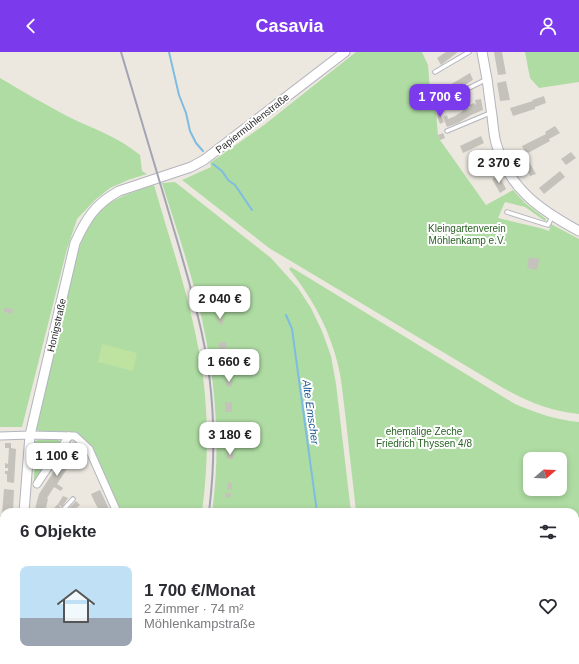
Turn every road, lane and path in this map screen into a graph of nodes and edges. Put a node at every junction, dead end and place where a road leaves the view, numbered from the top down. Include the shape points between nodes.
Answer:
1 (344, 52) edge
2 (469, 52) edge
3 (482, 52) edge
4 (435, 72) dead end
5 (487, 78) junction
6 (441, 102) dead end
7 (492, 112) junction
8 (447, 131) dead end
9 (152, 179) joint
10 (507, 212) dead end
11 (552, 216) junction
12 (579, 231) edge
13 (30, 435) junction
14 (0, 436) edge
15 (69, 436) junction
16 (37, 484) dead end
17 (73, 499) dead end
18 (26, 508) edge
19 (65, 508) edge
20 (115, 508) edge

1 - 9 main road, Papiermühlenstraße via 204,160 191,167
2 - 4 lane
3 - 5 main road
5 - 6 lane
5 - 7 main road
7 - 8 lane
7 - 11 main road via 495,141 506,169 531,200
9 - 13 main road, Honigstraße via 109,196 84,224 75,243
10 - 11 lane via 548,225
11 - 12 main road
13 - 14 street
13 - 15 street
13 - 18 main road, Honigstraße
15 - 16 street
15 - 20 street via 75,436 89,449
17 - 19 lane

